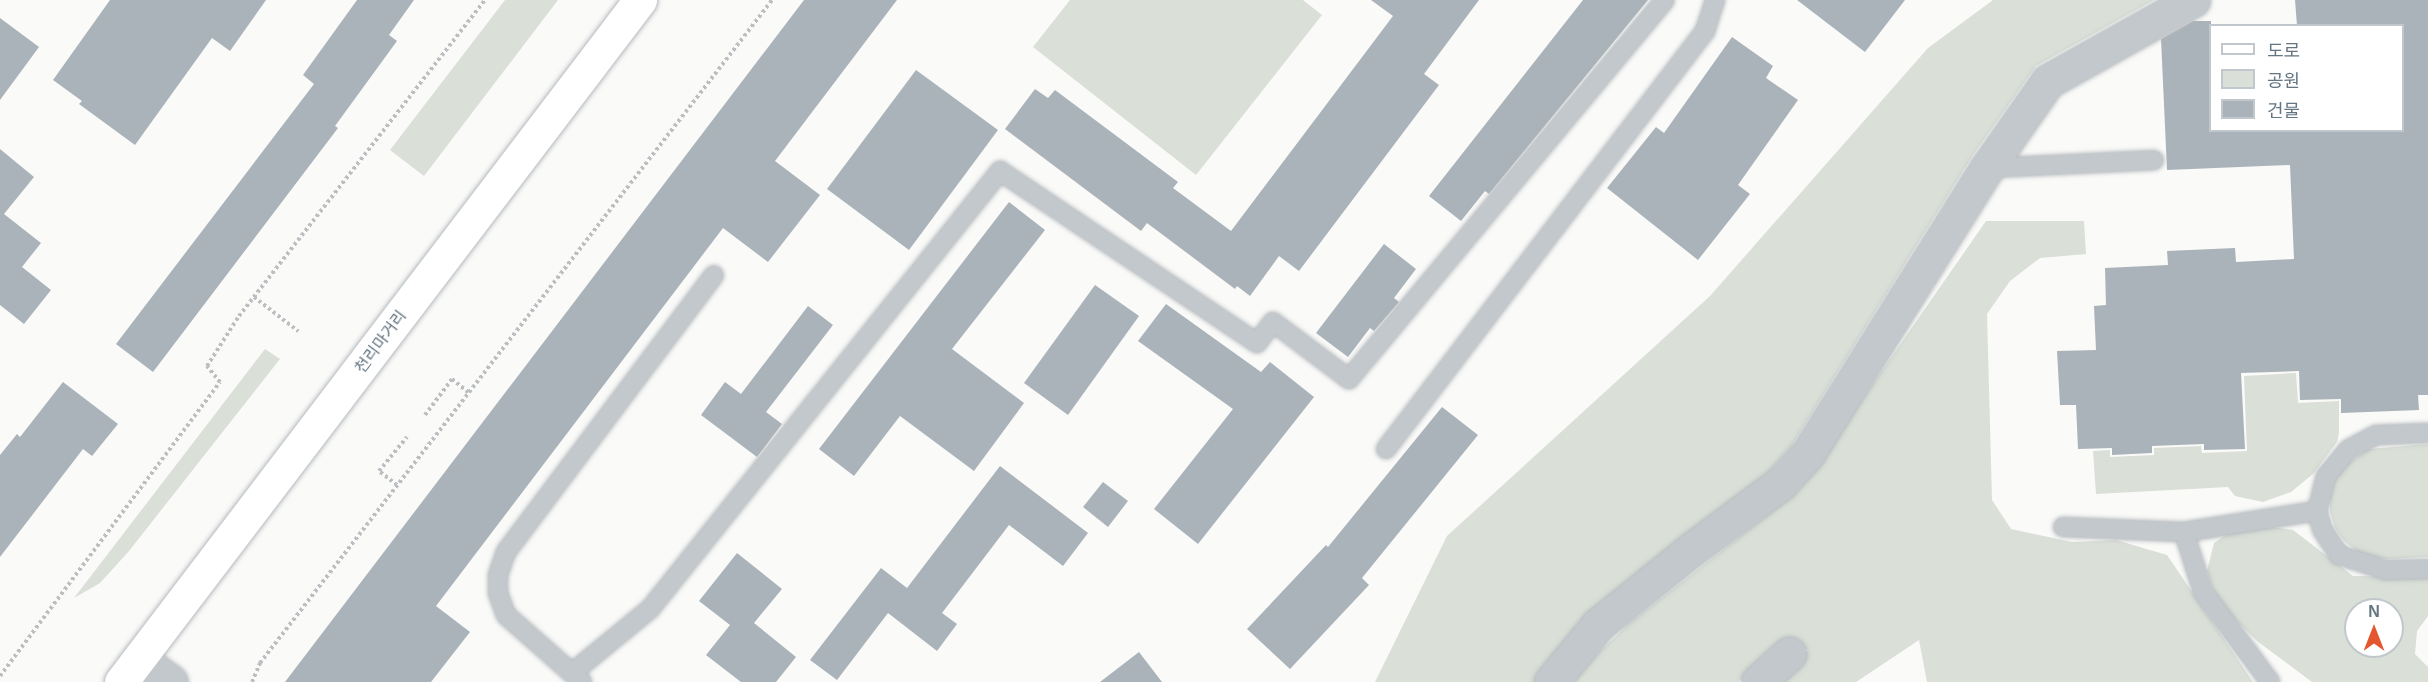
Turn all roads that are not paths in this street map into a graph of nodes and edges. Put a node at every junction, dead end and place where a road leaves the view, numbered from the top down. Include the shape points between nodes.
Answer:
1 (640, 0) edge
2 (1665, 0) edge
3 (1715, 0) edge
4 (2193, 0) edge
5 (2154, 160) dead end
6 (1987, 168) junction
7 (714, 275) dead end
8 (2428, 433) edge
9 (1386, 449) dead end
10 (2317, 511) junction
11 (2063, 526) dead end
12 (2184, 532) junction
13 (2428, 569) edge
14 (1789, 654) dead end
15 (130, 671) edge
16 (577, 677) edge
17 (171, 682) edge
18 (1551, 682) edge
19 (1758, 682) edge
20 (2270, 682) edge

1 - 15 main road, 천리마거리
2 - 16 lane via 1349,379 1273,322 1257,343 1000,171 650,609
3 - 9 lane via 1706,31
4 - 6 street via 2048,81
5 - 6 lane
6 - 18 street via 1808,453 1780,484 1598,625
7 - 16 lane via 506,552 498,575 498,593 506,615
8 - 10 lane via 2376,435 2348,450 2326,476
10 - 12 lane
10 - 13 lane via 2322,529 2339,555 2386,570
11 - 12 lane
12 - 20 lane via 2203,592
14 - 19 street
15 - 17 street

